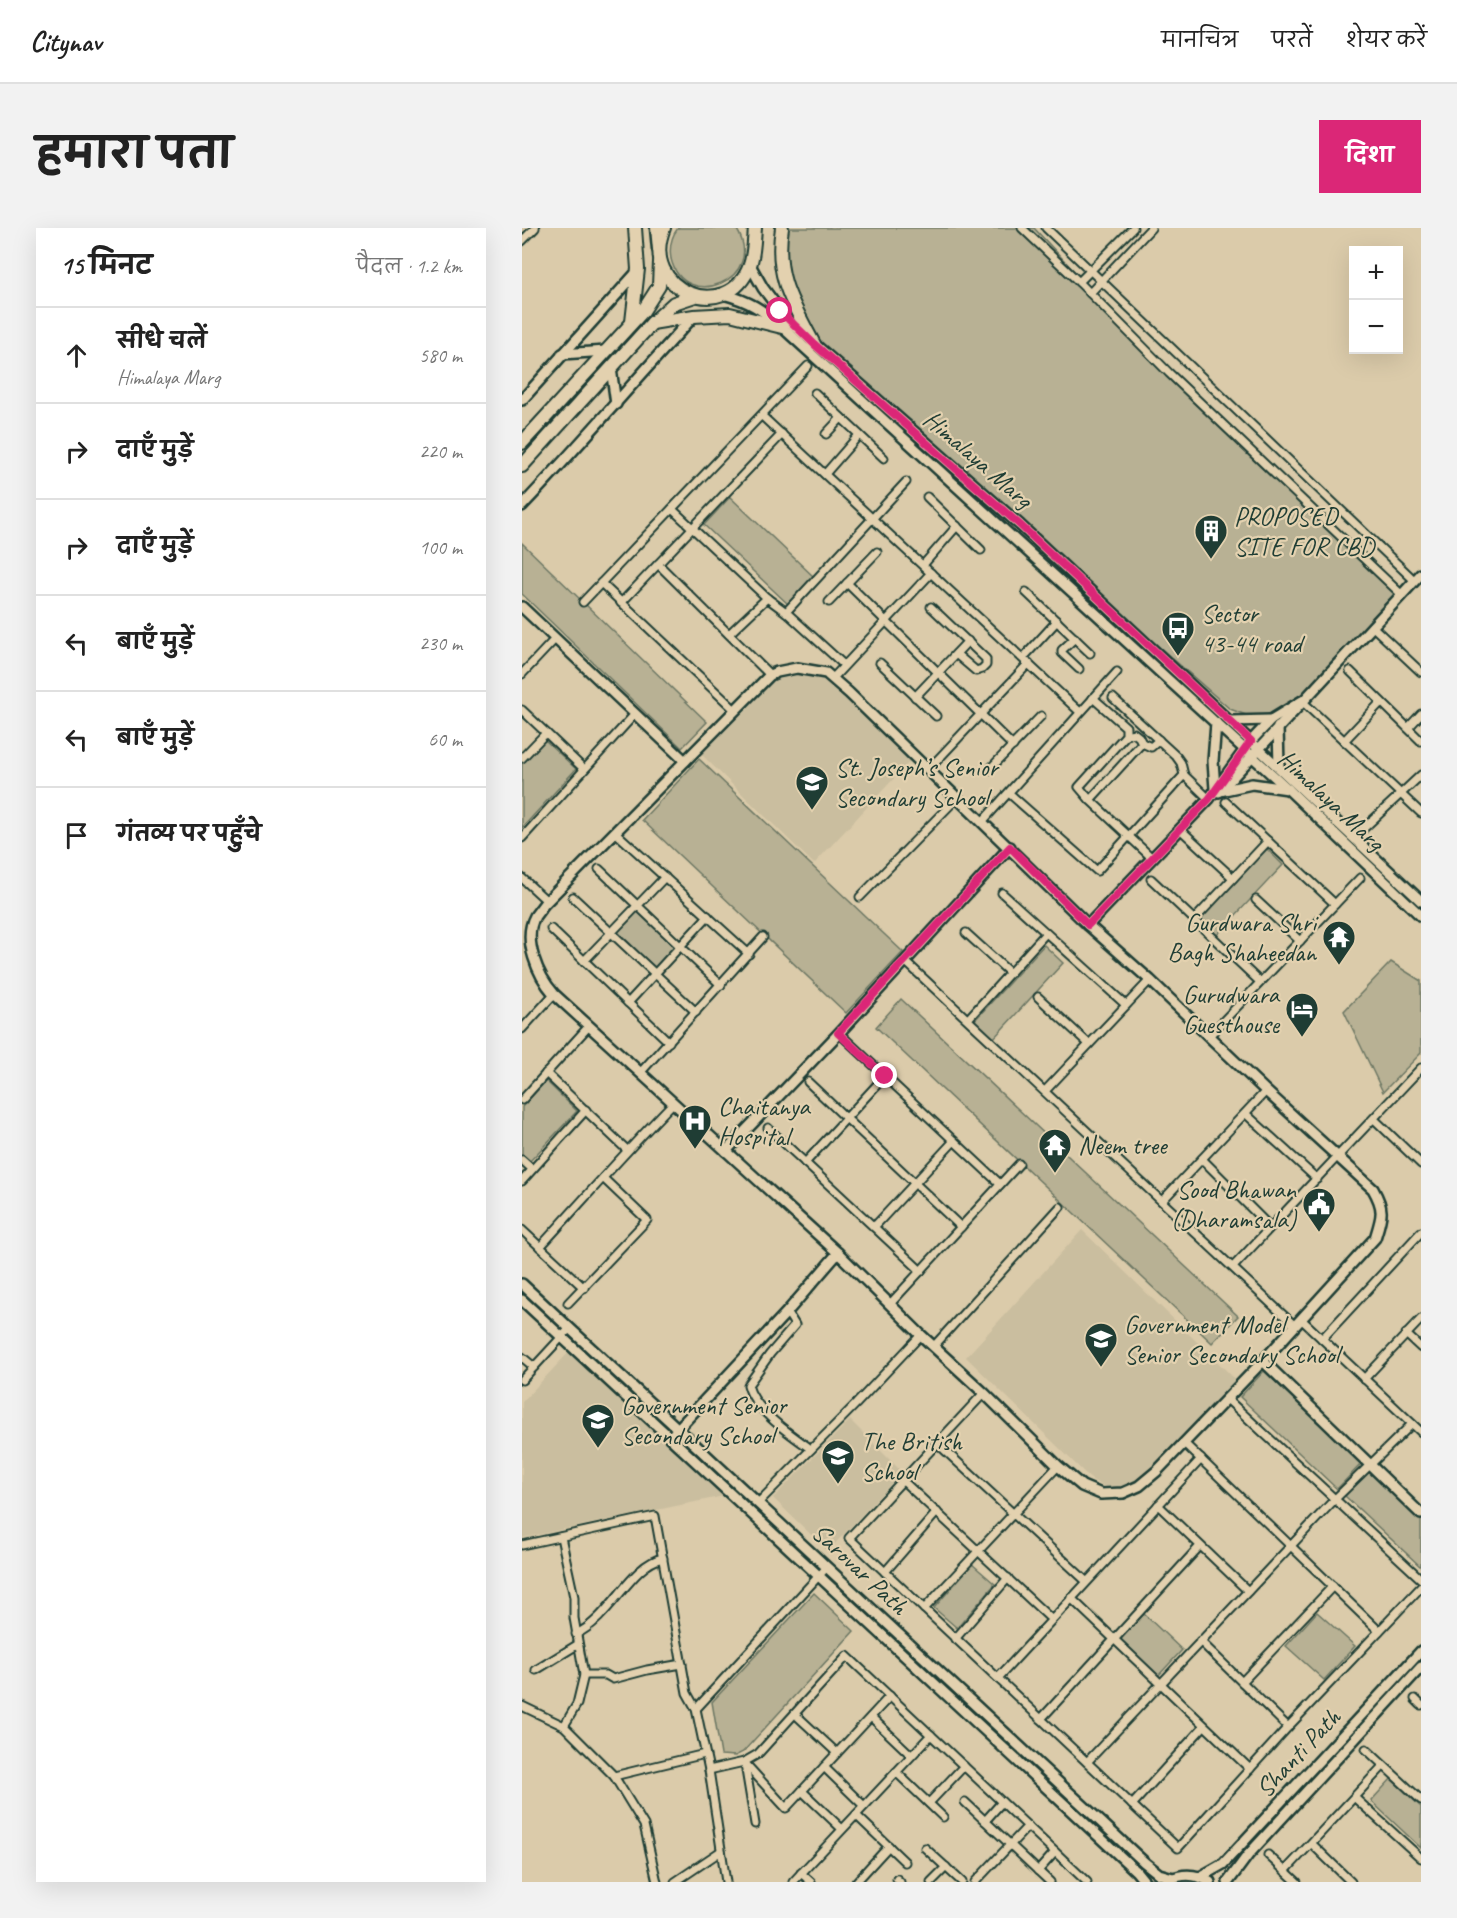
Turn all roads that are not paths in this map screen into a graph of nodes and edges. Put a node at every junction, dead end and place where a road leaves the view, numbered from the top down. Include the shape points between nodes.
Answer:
1 (535, 228) edge
2 (635, 228) edge
3 (656, 228) edge
4 (663, 228) edge
5 (747, 228) edge
6 (755, 228) edge
7 (1022, 228) edge
8 (1046, 228) edge
9 (1133, 228) edge
10 (1151, 228) edge
11 (782, 229) edge
12 (522, 241) edge
13 (753, 247) junction
14 (659, 257) junction
15 (750, 265) junction
16 (638, 271) junction
17 (1090, 271) junction
18 (1101, 281) junction
19 (1079, 282) junction
20 (1090, 293) junction
21 (723, 294) junction
22 (695, 296) junction
23 (694, 316) junction
24 (632, 322) junction
25 (652, 323) junction
26 (782, 327) junction
27 (814, 344) junction
28 (606, 351) junction
29 (562, 354) junction
30 (808, 366) dead end
31 (611, 368) junction
32 (815, 393) dead end
33 (522, 400) edge
34 (615, 404) junction
35 (762, 416) junction
36 (841, 418) junction
37 (782, 434) junction
38 (826, 434) dead end
39 (859, 435) junction
40 (522, 443) edge
41 (884, 459) dead end
42 (522, 466) edge
43 (825, 474) junction
44 (906, 482) dead end
45 (927, 498) dead end
46 (522, 506) edge
47 (672, 509) junction
48 (872, 518) junction
49 (957, 526) junction
50 (692, 528) junction
51 (981, 550) dead end
52 (876, 552) dead end
53 (658, 564) junction
54 (923, 565) junction
55 (931, 573) junction
56 (1419, 580) edge
57 (601, 583) junction
58 (848, 583) junction
59 (1026, 592) dead end
60 (1401, 594) junction
61 (767, 598) junction
62 (583, 602) dead end
63 (829, 602) dead end
64 (621, 603) junction
65 (522, 607) edge
66 (931, 607) dead end
67 (786, 612) junction
68 (887, 621) junction
69 (1057, 621) junction
70 (1372, 626) junction
71 (729, 634) junction
72 (1074, 638) junction
73 (555, 639) junction
74 (968, 641) junction
75 (1090, 653) dead end
76 (956, 654) junction
77 (1026, 661) junction
78 (880, 663) dead end
79 (844, 665) junction
80 (1419, 666) edge
81 (1079, 669) dead end
82 (1350, 671) dead end
83 (939, 672) junction
84 (1117, 672) dead end
85 (522, 674) edge
86 (770, 675) junction
87 (832, 678) junction
88 (915, 697) junction
89 (1093, 698) junction
90 (1113, 698) dead end
91 (1302, 701) junction
92 (1381, 702) junction
93 (522, 710) edge
94 (735, 710) junction
95 (1080, 712) junction
96 (980, 713) junction
97 (635, 714) junction
98 (1421, 714) edge
99 (936, 716) dead end
100 (1041, 716) dead end
101 (1271, 720) junction
102 (1230, 721) junction
103 (1216, 723) junction
104 (1278, 727) junction
105 (1408, 728) junction
106 (546, 733) junction
107 (1126, 735) junction
108 (1159, 740) junction
109 (1251, 741) junction
110 (1344, 741) junction
111 (1421, 741) edge
112 (1142, 743) junction
113 (1013, 746) junction
114 (1260, 748) junction
115 (1244, 750) junction
116 (1252, 757) junction
117 (522, 758) edge
118 (685, 761) junction
119 (1279, 767) junction
120 (584, 769) junction
121 (928, 770) junction
122 (989, 770) dead end
123 (1184, 775) junction
124 (1421, 775) edge
125 (1288, 789) junction
126 (1218, 790) junction
127 (1010, 794) junction
128 (1401, 794) junction
129 (957, 798) junction
130 (1209, 799) junction
131 (1090, 800) junction
132 (1226, 802) dead end
133 (1421, 813) edge
134 (982, 822) junction
135 (1180, 828) junction
136 (1362, 830) dead end
137 (615, 832) junction
138 (1127, 836) junction
139 (522, 838) edge
140 (1268, 841) junction
141 (1010, 847) junction
142 (1151, 857) junction
143 (599, 869) dead end
144 (665, 877) junction
145 (1233, 878) junction
146 (1360, 878) dead end
147 (522, 879) edge
148 (1151, 879) dead end
149 (1002, 893) dead end
150 (573, 897) dead end
151 (860, 897) dead end
152 (1256, 900) dead end
153 (547, 901) junction
154 (1421, 901) edge
155 (1335, 904) junction
156 (638, 905) junction
157 (708, 916) junction
158 (1421, 916) edge
159 (1194, 920) junction
160 (1088, 925) junction
161 (551, 929) dead end
162 (611, 933) junction
163 (966, 933) dead end
164 (1046, 933) junction
165 (763, 937) dead end
166 (1300, 941) junction
167 (680, 946) junction
168 (749, 954) junction
169 (584, 961) junction
170 (905, 961) junction
171 (1010, 973) junction
172 (655, 974) junction
173 (1150, 980) junction
174 (1260, 982) junction
175 (721, 985) junction
176 (554, 994) junction
177 (1038, 997) dead end
178 (628, 1003) junction
179 (1126, 1005) junction
180 (696, 1012) junction
181 (968, 1019) junction
182 (525, 1020) edge
183 (589, 1026) junction
184 (522, 1029) edge
185 (838, 1033) junction
186 (1209, 1036) junction
187 (669, 1042) junction
188 (1089, 1044) junction
189 (1421, 1069) edge
190 (546, 1073) junction
191 (640, 1073) junction
192 (885, 1076) junction
193 (808, 1082) dead end
194 (1045, 1091) junction
195 (1266, 1091) junction
196 (522, 1100) edge
197 (673, 1103) junction
198 (586, 1110) junction
199 (1245, 1114) junction
200 (846, 1118) junction
201 (1374, 1119) junction
202 (768, 1128) dead end
203 (954, 1141) junction
204 (627, 1150) junction
205 (726, 1151) junction
206 (1337, 1157) junction
207 (1202, 1159) junction
208 (522, 1160) edge
209 (805, 1163) junction
210 (1019, 1164) dead end
211 (1421, 1164) edge
212 (532, 1169) junction
213 (603, 1178) junction
214 (1317, 1179) junction
215 (522, 1180) edge
216 (915, 1183) junction
217 (1000, 1184) junction
218 (1162, 1201) junction
219 (1060, 1207) dead end
220 (874, 1227) junction
221 (961, 1227) junction
222 (1270, 1227) junction
223 (522, 1230) edge
224 (1421, 1232) edge
225 (540, 1247) junction
226 (838, 1252) junction
227 (1233, 1267) junction
228 (921, 1271) junction
229 (522, 1284) edge
230 (584, 1287) junction
231 (522, 1300) edge
232 (568, 1303) dead end
233 (890, 1304) junction
234 (787, 1312) junction
235 (1421, 1318) edge
236 (1298, 1323) junction
237 (570, 1329) junction
238 (1406, 1334) junction
239 (921, 1335) junction
240 (562, 1337) junction
241 (1322, 1339) junction
242 (934, 1346) junction
243 (1421, 1348) edge
244 (522, 1357) edge
245 (1263, 1361) junction
246 (534, 1367) junction
247 (1364, 1378) junction
248 (522, 1380) edge
249 (984, 1393) junction
250 (1227, 1399) junction
251 (1412, 1424) junction
252 (678, 1429) junction
253 (1421, 1432) edge
254 (670, 1437) junction
255 (938, 1443) junction
256 (1184, 1443) junction
257 (811, 1449) junction
258 (1201, 1459) junction
259 (1369, 1465) junction
260 (1058, 1466) junction
261 (902, 1480) junction
262 (1335, 1499) junction
263 (758, 1503) junction
264 (1158, 1505) junction
265 (938, 1512) junction
266 (1013, 1513) junction
267 (1421, 1514) edge
268 (561, 1537) junction
269 (522, 1545) edge
270 (1200, 1545) junction
271 (1291, 1545) junction
272 (978, 1550) junction
273 (663, 1558) junction
274 (827, 1567) junction
275 (885, 1572) junction
276 (819, 1576) junction
277 (1008, 1578) junction
278 (1421, 1579) edge
279 (1086, 1581) junction
280 (1333, 1586) junction
281 (1421, 1587) edge
282 (1248, 1590) junction
283 (1071, 1598) junction
284 (924, 1609) junction
285 (1051, 1619) junction
286 (1379, 1631) junction
287 (576, 1634) junction
288 (956, 1638) junction
289 (1114, 1639) junction
290 (1200, 1641) junction
291 (578, 1645) junction
292 (1421, 1651) edge
293 (682, 1664) junction
294 (1421, 1667) edge
295 (536, 1670) dead end
296 (584, 1675) junction
297 (998, 1678) junction
298 (1242, 1682) junction
299 (1160, 1683) junction
300 (890, 1696) junction
301 (1414, 1699) dead end
302 (1421, 1705) edge
303 (522, 1706) edge
304 (696, 1709) junction
305 (795, 1714) junction
306 (871, 1717) junction
307 (1041, 1719) junction
308 (564, 1726) junction
309 (1204, 1726) junction
310 (1288, 1727) junction
311 (931, 1735) junction
312 (1366, 1749) dead end
313 (837, 1753) junction
314 (705, 1754) junction
315 (911, 1755) junction
316 (744, 1762) junction
317 (1087, 1762) junction
318 (964, 1766) junction
319 (1383, 1766) junction
320 (824, 1767) junction
321 (1250, 1769) junction
322 (709, 1770) junction
323 (896, 1772) junction
324 (614, 1776) junction
325 (802, 1791) junction
326 (1355, 1798) junction
327 (1421, 1800) edge
328 (965, 1802) dead end
329 (1002, 1802) junction
330 (929, 1803) junction
331 (1132, 1805) junction
332 (864, 1806) junction
333 (856, 1815) junction
334 (943, 1816) dead end
335 (985, 1821) junction
336 (754, 1824) dead end
337 (1028, 1826) junction
338 (842, 1829) junction
339 (1312, 1844) junction
340 (1010, 1845) junction
341 (889, 1846) junction
342 (926, 1848) dead end
343 (721, 1851) junction
344 (1055, 1852) junction
345 (1268, 1855) dead end
346 (1421, 1858) edge
347 (905, 1862) dead end
348 (945, 1867) junction
349 (1038, 1871) junction
350 (1285, 1871) junction
351 (801, 1873) junction
352 (1200, 1877) junction
353 (1170, 1880) edge
354 (657, 1882) edge
355 (675, 1882) edge
356 (726, 1882) edge
357 (793, 1882) edge
358 (811, 1882) edge
359 (856, 1882) edge
360 (931, 1882) edge
361 (962, 1882) edge
362 (975, 1882) edge
363 (1050, 1882) edge
364 (1087, 1882) edge
365 (1145, 1882) edge
366 (1209, 1882) edge
367 (1228, 1882) edge
368 (1297, 1882) edge
369 (1351, 1882) edge

1 - 12 street
2 - 16 highway
3 - 14 main road
4 - 14 highway
5 - 13 highway
6 - 13 highway
7 - 19 street
8 - 17 street
9 - 17 street
10 - 18 street
11 - 27 highway via 779,247 786,291
13 - 15 highway
14 - 22 highway via 673,284
14 - 24 highway via 659,286
15 - 21 highway via 740,282
15 - 27 street, Himalaya Marg via 780,311
16 - 24 highway
16 - 29 street
17 - 18 street
17 - 19 street
18 - 20 street
18 - 56 street
19 - 20 street
20 - 60 street
21 - 22 highway
21 - 26 street, Himalaya Marg via 757,306
22 - 25 highway via 674,303
23 - 25 highway
23 - 26 highway via 730,314
23 - 34 street
24 - 28 highway
25 - 31 highway
26 - 103 street, Himalaya Marg
27 - 102 street, Himalaya Marg via 1020,525
28 - 29 street
28 - 40 highway
29 - 33 street
30 - 35 street
31 - 34 street
31 - 42 highway
32 - 36 street
34 - 46 street
35 - 37 street
35 - 47 street
36 - 38 street
36 - 39 street
37 - 43 street
37 - 50 street
39 - 41 street
39 - 43 street
43 - 48 street
44 - 48 street
45 - 49 street
47 - 50 street
47 - 57 street
48 - 54 street
48 - 67 street
49 - 51 street
49 - 54 street
50 - 53 street
50 - 61 street
52 - 58 street
53 - 64 street
53 - 71 street
54 - 55 street
55 - 68 street
55 - 77 street
56 - 60 street
57 - 62 street
57 - 64 street
58 - 63 street
58 - 68 street
59 - 69 street
60 - 70 street
61 - 67 street
61 - 71 street
64 - 94 street
65 - 73 street
66 - 74 street
67 - 79 street
68 - 79 street
68 - 83 street
69 - 72 street
69 - 77 street
70 - 80 street
70 - 91 street
71 - 86 street
72 - 75 street
72 - 81 street via 1062,653
73 - 85 street
73 - 97 street
74 - 76 street
74 - 76 street via 986,659 986,665 976,671
76 - 83 street
77 - 95 street
77 - 96 street
78 - 88 street
79 - 87 street
82 - 92 street
83 - 88 street
83 - 96 street
84 - 89 street
86 - 87 street via 797,668 814,669
86 - 94 street
87 - 121 street
88 - 99 street
89 - 95 street
89 - 107 street via 1126,727
90 - 108 street
91 - 101 street
91 - 104 street
91 - 110 street
92 - 105 street
92 - 110 street
93 - 106 street
94 - 118 street
95 - 127 street
96 - 113 street
96 - 121 street
97 - 118 street
97 - 120 street
98 - 105 street
100 - 113 street
101 - 102 street
101 - 109 street
102 - 109 street, Himalaya Marg
103 - 115 street, Himalaya Marg
103 - 126 street via 1213,761
104 - 114 street
104 - 119 street
105 - 111 street
106 - 117 street
106 - 120 street
107 - 112 street via 1134,733
107 - 131 street via 1079,787
108 - 112 street via 1150,747
108 - 123 street via 1181,762
109 - 114 street, Himalaya Marg
109 - 115 street
110 - 128 street
112 - 131 street
113 - 122 street
114 - 116 street
114 - 119 street, Himalaya Marg
115 - 116 street, Himalaya Marg
115 - 126 street
116 - 125 street, Himalaya Marg
116 - 126 street
118 - 137 street
119 - 154 street, Himalaya Marg
120 - 139 street
121 - 129 street
123 - 130 street
123 - 138 street
124 - 128 street
125 - 126 street via 1252,784
125 - 158 street, Himalaya Marg
126 - 130 street
127 - 134 street
127 - 138 street via 1097,871
128 - 133 street
128 - 136 street
129 - 134 street
129 - 151 street
130 - 135 street
131 - 138 street
132 - 140 street
134 - 141 street
135 - 142 street
135 - 145 street
137 - 144 street
137 - 153 street
138 - 142 street
140 - 145 street
140 - 155 street
141 - 160 street
141 - 170 street
142 - 160 street
143 - 156 street
144 - 156 street
144 - 157 street
145 - 159 street
146 - 155 street
147 - 153 street
148 - 159 street
149 - 164 street
150 - 162 street
152 - 166 street
153 - 176 street via 534,918 532,948 536,967
155 - 166 street
156 - 162 street
156 - 167 street
157 - 167 street
157 - 168 street
159 - 174 street
160 - 173 street
161 - 169 street
162 - 169 street
162 - 172 street
163 - 171 street
164 - 171 street
164 - 179 street
165 - 168 street
166 - 174 street
167 - 172 street
167 - 175 street
168 - 175 street
169 - 178 street
170 - 181 street
170 - 185 street
171 - 181 street
172 - 178 street
172 - 180 street
173 - 179 street
173 - 186 street
174 - 186 street
175 - 180 street
176 - 182 street
176 - 183 street
177 - 188 street
178 - 187 street
179 - 188 street
180 - 187 street
181 - 194 street
182 - 184 street
183 - 190 street
183 - 191 street
185 - 192 street
185 - 205 street
186 - 195 street
187 - 191 street
188 - 194 street
189 - 201 street
190 - 196 street
190 - 198 street
191 - 197 street
192 - 200 street
192 - 203 street
193 - 200 street
194 - 218 street
195 - 199 street
195 - 206 street
197 - 204 street
197 - 205 street
198 - 204 street
198 - 212 street
199 - 207 street
199 - 214 street
200 - 209 street
200 - 216 street
201 - 206 street
201 - 211 street
202 - 209 street
203 - 216 street
203 - 217 street
204 - 213 street
205 - 226 street
206 - 214 street
206 - 236 street via 1373,1189 1382,1204 1382,1217 1375,1238
207 - 218 street
207 - 222 street
208 - 212 street
209 - 220 street
210 - 217 street
212 - 215 street
213 - 225 street
213 - 230 street via 647,1220
214 - 222 street
216 - 220 street
216 - 221 street
217 - 221 street
218 - 227 street
219 - 242 street
220 - 228 street
221 - 228 street
222 - 227 street
223 - 225 street
224 - 241 street
225 - 230 street
226 - 233 street
226 - 234 street
227 - 236 street
228 - 233 street
229 - 237 street, Sarovar Path
230 - 232 street
231 - 240 street, Sarovar Path
233 - 239 street
234 - 252 street
234 - 257 street via 795,1325 748,1385 758,1404
235 - 238 street
236 - 241 street
236 - 245 street
237 - 240 street
237 - 252 street, Sarovar Path
238 - 243 street
238 - 247 street
239 - 242 street
239 - 257 street
240 - 246 street
240 - 254 street, Sarovar Path
241 - 247 street
242 - 249 street
244 - 246 street
245 - 250 street
245 - 259 street
246 - 248 street
247 - 251 street
249 - 255 street
249 - 260 street
250 - 256 street
250 - 262 street
251 - 253 street
251 - 259 street
252 - 254 street
252 - 263 street, Sarovar Path
254 - 276 street, Sarovar Path
255 - 261 street
255 - 266 street
256 - 258 street
256 - 260 street via 1139,1486 1123,1493 1101,1494
257 - 263 street
258 - 264 street
258 - 271 street
259 - 262 street
259 - 267 street
260 - 266 street
261 - 265 street
261 - 275 street via 849,1538
262 - 271 street
262 - 278 street
263 - 274 street, Sarovar Path
264 - 270 street
264 - 279 street
265 - 272 street
265 - 275 street
266 - 272 street
266 - 279 street
268 - 269 street
268 - 273 street via 655,1516
268 - 287 street via 574,1597
270 - 282 street
270 - 289 street
271 - 280 street
271 - 282 street
272 - 277 street
272 - 284 street
273 - 287 street via 641,1571 595,1622
273 - 293 street
274 - 276 street
274 - 353 street, Sarovar Path via 1144,1862
275 - 284 street
276 - 304 street
276 - 365 street, Sarovar Path
277 - 285 street
277 - 288 street
279 - 283 street
280 - 286 street
280 - 298 street
281 - 286 street
282 - 290 street
283 - 285 street
283 - 289 street
284 - 288 street
285 - 297 street
286 - 310 street
287 - 291 street
288 - 297 street
289 - 299 street
289 - 307 street
290 - 298 street
290 - 299 street
291 - 295 street
291 - 296 street
292 - 352 street, Shanti Path via 1223,1864
293 - 296 street via 613,1679 606,1675
293 - 304 street via 687,1693
294 - 367 street, Shanti Path via 1248,1855
296 - 308 street via 577,1704
297 - 307 street
298 - 310 street
299 - 309 street
299 - 317 street
300 - 305 street via 847,1656
300 - 306 street
300 - 311 street
301 - 302 street
303 - 308 street
304 - 314 street
305 - 313 street
305 - 316 street via 758,1754
306 - 313 street
306 - 315 street
307 - 317 street
308 - 324 street
309 - 321 street
309 - 331 street
310 - 321 street
311 - 315 street
311 - 318 street
312 - 319 street
313 - 320 street
314 - 322 street
314 - 324 street
315 - 323 street
316 - 322 street
316 - 325 street via 784,1808
316 - 336 street
317 - 331 street
318 - 329 street
318 - 330 street
319 - 326 street
319 - 327 street
320 - 325 street
320 - 332 street
321 - 331 street via 1178,1848
322 - 343 street
323 - 330 street
323 - 332 street
324 - 354 street via 644,1825
325 - 338 street
326 - 339 street
326 - 346 street
328 - 335 street
329 - 335 street
329 - 337 street
330 - 334 street
332 - 333 street
333 - 338 street
333 - 341 street
335 - 340 street
337 - 340 street
337 - 344 street
338 - 351 street
339 - 350 street
339 - 369 street
340 - 349 street
340 - 362 street
341 - 347 street
341 - 359 street
342 - 348 street
343 - 355 street
343 - 356 street
344 - 349 street
344 - 364 street
345 - 350 street
348 - 360 street
348 - 361 street
349 - 363 street
350 - 368 street
351 - 357 street
351 - 358 street
352 - 353 street
352 - 366 street

